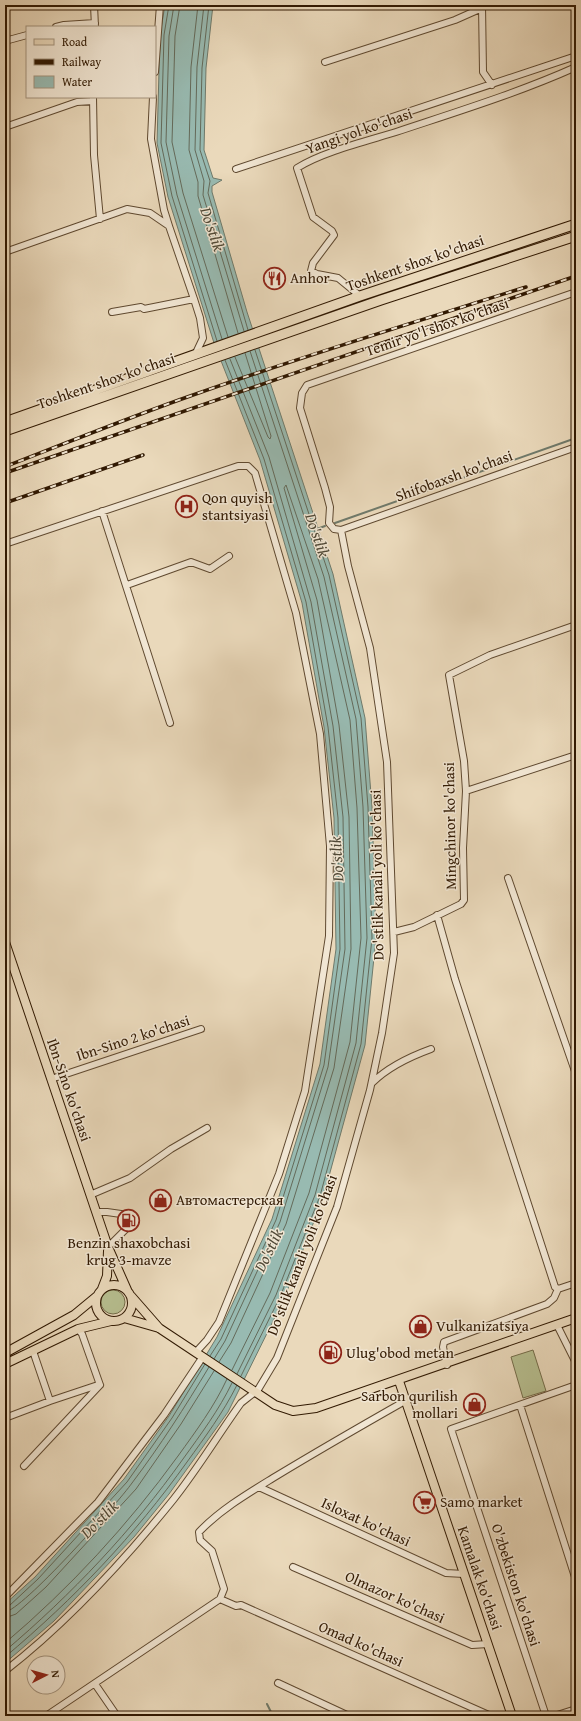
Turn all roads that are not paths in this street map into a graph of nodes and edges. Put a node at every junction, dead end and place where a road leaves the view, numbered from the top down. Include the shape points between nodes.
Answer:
1 (94, 5) edge
2 (160, 5) edge
3 (483, 6) edge
4 (95, 25) edge
5 (76, 26) edge
6 (26, 35) edge
7 (5, 41) edge
8 (576, 56) edge
9 (156, 59) edge
10 (325, 62) dead end
11 (576, 67) edge
12 (500, 82) junction
13 (492, 85) junction
14 (504, 95) junction
15 (153, 98) edge
16 (93, 99) edge
17 (5, 128) edge
18 (236, 170) dead end
19 (100, 219) junction
20 (576, 224) edge
21 (170, 226) junction
22 (576, 236) edge
23 (5, 252) edge
24 (576, 292) edge
25 (360, 296) junction
26 (194, 299) junction
27 (112, 312) dead end
28 (195, 355) junction
29 (5, 422) edge
30 (5, 431) edge
31 (576, 447) edge
32 (102, 511) junction
33 (341, 530) junction
34 (5, 544) edge
35 (229, 556) dead end
36 (126, 585) junction
37 (576, 625) edge
38 (170, 722) dead end
39 (576, 755) edge
40 (466, 791) junction
41 (508, 878) dead end
42 (437, 914) junction
43 (394, 932) junction
44 (5, 942) edge
45 (201, 1029) dead end
46 (431, 1049) dead end
47 (576, 1074) edge
48 (51, 1079) junction
49 (372, 1083) junction
50 (207, 1128) dead end
51 (90, 1195) junction
52 (96, 1212) junction
53 (128, 1216) dead end
54 (130, 1225) dead end
55 (108, 1247) junction
56 (576, 1283) edge
57 (102, 1289) junction
58 (558, 1289) junction
59 (129, 1293) junction
60 (97, 1296) junction
61 (124, 1318) junction
62 (576, 1318) edge
63 (111, 1321) junction
64 (557, 1325) junction
65 (159, 1328) junction
66 (78, 1329) junction
67 (33, 1351) junction
68 (5, 1353) edge
69 (198, 1355) junction
70 (576, 1362) edge
71 (5, 1364) edge
72 (447, 1364) junction
73 (399, 1381) junction
74 (100, 1385) junction
75 (576, 1385) edge
76 (253, 1391) junction
77 (50, 1401) junction
78 (405, 1401) junction
79 (520, 1405) junction
80 (5, 1418) edge
81 (24, 1466) dead end
82 (259, 1487) junction
83 (293, 1567) dead end
84 (464, 1574) junction
85 (576, 1580) edge
86 (5, 1597) edge
87 (220, 1599) junction
88 (488, 1644) junction
89 (5, 1671) edge
90 (278, 1683) dead end
91 (95, 1684) junction
92 (576, 1709) edge
93 (46, 1716) edge
94 (117, 1716) edge
95 (349, 1716) edge
96 (491, 1716) edge
97 (512, 1716) edge
98 (546, 1716) edge
99 (554, 1716) edge

1 - 4 street
2 - 9 street
3 - 10 street via 455,20
3 - 13 street via 483,72
4 - 5 street
6 - 7 street
8 - 12 street
11 - 14 street, Yangi yol ko'chasi
12 - 13 street
12 - 14 street
13 - 18 street
14 - 25 street, Yangi yol ko'chasi via 361,143 297,168 312,218 334,234 313,263 312,271 338,278
15 - 21 street via 151,138 164,210
16 - 17 street via 77,102
16 - 19 street via 94,155
19 - 21 street via 127,209 150,213
19 - 23 street
20 - 25 highway, Toshkent shox ko'chasi
21 - 26 street
22 - 30 highway, Toshkent shox ko'chasi via 381,300
24 - 33 street, Temir yo'l shox ko'chasi via 307,385 302,393 300,408 330,507 329,523 334,530
25 - 28 highway, Toshkent shox ko'chasi
26 - 27 street via 144,309 142,307
26 - 28 street via 203,338
28 - 29 highway, Toshkent shox ko'chasi
31 - 33 street, Shifobaxsh ko'chasi
32 - 34 street
32 - 36 street
32 - 69 street via 238,466 248,466 255,473 296,613 320,734 330,846 329,936 304,1091 279,1174 222,1315
33 - 43 street, Do'stlik kanali yoli ko'chasi via 370,648 388,770
35 - 36 street via 210,569 191,562
36 - 38 street
37 - 40 street, Mingchinor ko'chasi via 490,655 449,675 464,761
39 - 40 street
40 - 42 street, Mingchinor ko'chasi via 464,900 461,904
41 - 47 street
42 - 43 street, Mingchinor ko'chasi via 414,927
42 - 58 street via 455,979
43 - 49 street, Do'stlik kanali yoli ko'chasi via 394,952 386,1011
44 - 48 main road, Ibn-Sino ko'chasi
45 - 48 street, Ibn-Sino 2 ko'chasi
46 - 49 street via 381,1073
48 - 51 main road, Ibn-Sino ko'chasi
49 - 76 street, Do'stlik kanali yoli ko'chasi via 337,1207 277,1358
50 - 51 street via 130,1178
51 - 52 main road, Ibn-Sino ko'chasi
52 - 53 street
52 - 55 main road, Ibn-Sino ko'chasi
54 - 55 street
55 - 57 main road via 108,1266
55 - 59 main road
56 - 58 street
57 - 59 main road via 107,1286 119,1286
57 - 60 main road
58 - 72 street via 554,1298 547,1304 444,1342
59 - 61 main road via 132,1308
59 - 65 main road
60 - 63 main road via 97,1309 105,1319
60 - 68 main road via 74,1315
61 - 63 main road
61 - 65 main road
62 - 64 main road
63 - 66 main road
64 - 70 street
64 - 72 main road
65 - 69 main road
66 - 67 main road
66 - 74 street
67 - 71 main road
67 - 77 street
69 - 76 main road
69 - 86 street via 164,1415 98,1502
72 - 73 main road
73 - 76 main road via 303,1411 280,1408
73 - 78 main road, Kamalak ko'chasi
74 - 77 street
74 - 81 street
75 - 79 street
76 - 89 street via 240,1403 174,1499 108,1576 39,1644
77 - 80 street
78 - 82 street
78 - 84 main road, Kamalak ko'chasi
79 - 85 street
79 - 98 street, O'zbekiston ko'chasi via 451,1429
82 - 84 street, Isloxat ko'chasi via 446,1573
82 - 87 street via 224,1510 199,1532 200,1540 212,1551 215,1558 224,1589
83 - 88 street, Olmazor ko'chasi via 472,1645
84 - 88 main road, Kamalak ko'chasi
87 - 91 street
87 - 96 street, Omad ko'chasi via 236,1606 241,1605
88 - 97 main road, Kamalak ko'chasi
90 - 95 street
91 - 93 street
91 - 94 street
92 - 99 street

